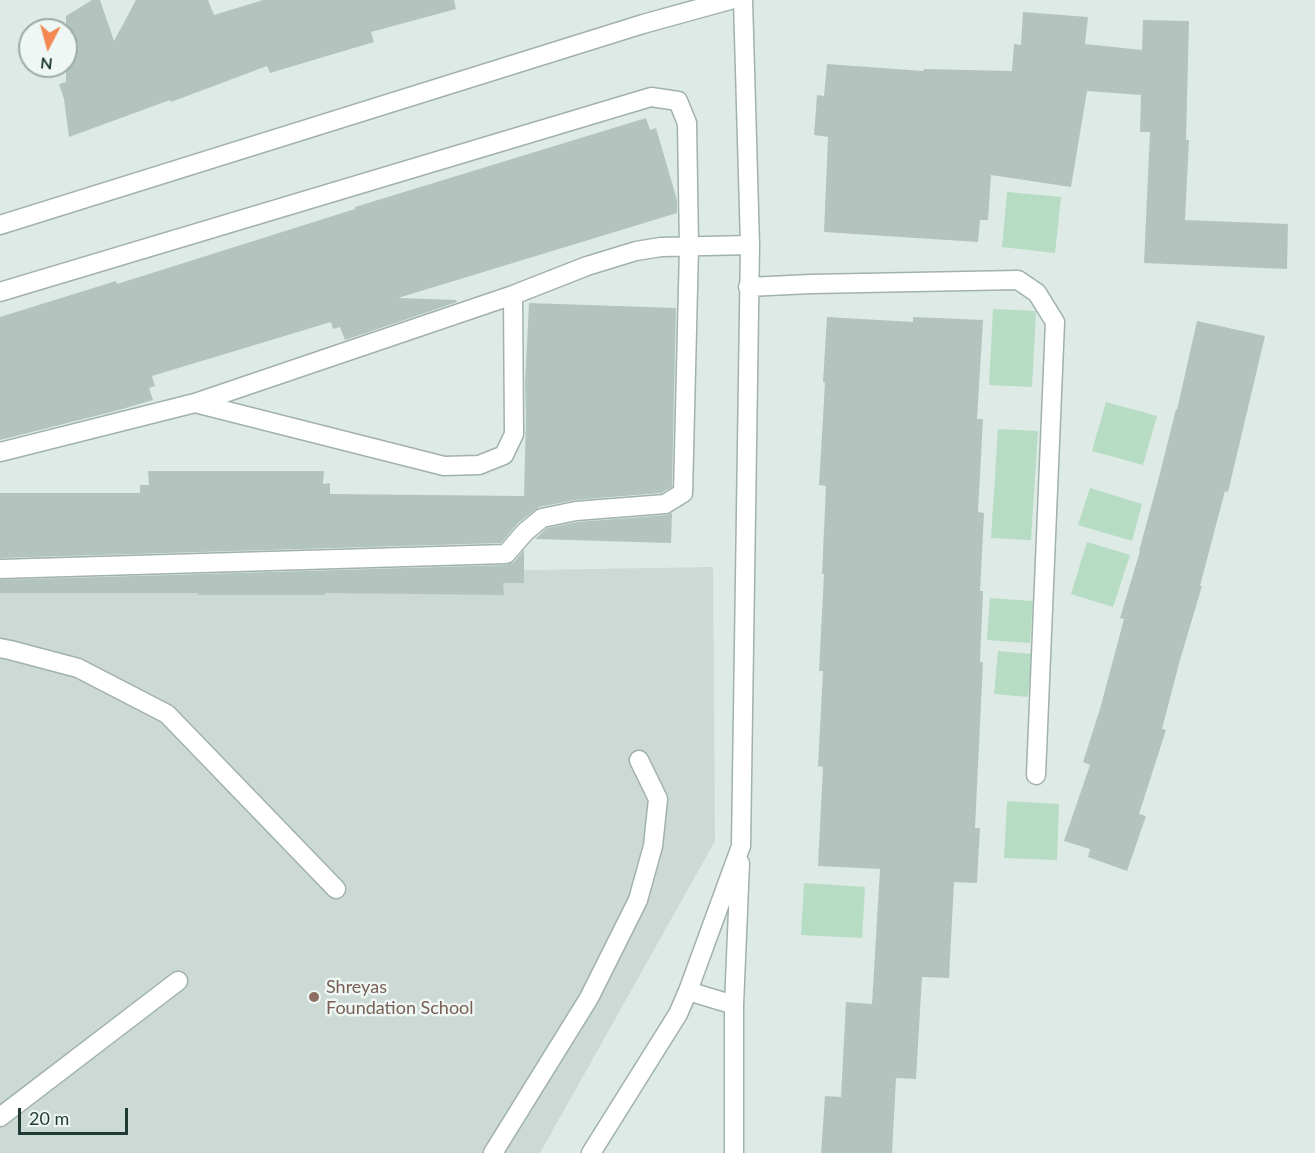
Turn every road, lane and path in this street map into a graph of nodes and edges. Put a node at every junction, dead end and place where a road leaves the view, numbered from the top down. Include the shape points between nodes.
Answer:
1 (730, 0) edge
2 (743, 0) edge
3 (0, 225) edge
4 (750, 245) junction
5 (689, 247) junction
6 (748, 287) junction
7 (0, 291) edge
8 (513, 295) junction
9 (195, 403) junction
10 (0, 452) edge
11 (0, 569) edge
12 (0, 648) edge
13 (639, 760) dead end
14 (1036, 775) dead end
15 (741, 846) junction
16 (336, 889) dead end
17 (178, 981) dead end
18 (688, 992) junction
19 (734, 1005) junction
20 (0, 1117) edge
21 (493, 1153) edge
22 (591, 1153) edge
23 (734, 1153) edge

1 - 3 street via 632,27
2 - 4 street
4 - 5 street
4 - 6 street
5 - 7 street via 687,123 678,101 651,97
5 - 8 street via 636,251
5 - 11 street via 683,493 665,504 576,511 542,518 506,554
6 - 14 street via 1018,280 1036,293 1055,322
6 - 15 street
8 - 9 street
8 - 9 street via 514,434 504,455 479,465 444,466
9 - 10 street
12 - 16 street via 78,668 167,714
13 - 21 street via 658,799 653,846 638,900 589,998
15 - 18 street
15 - 19 street
17 - 20 street
18 - 19 street
18 - 22 street
19 - 23 street

